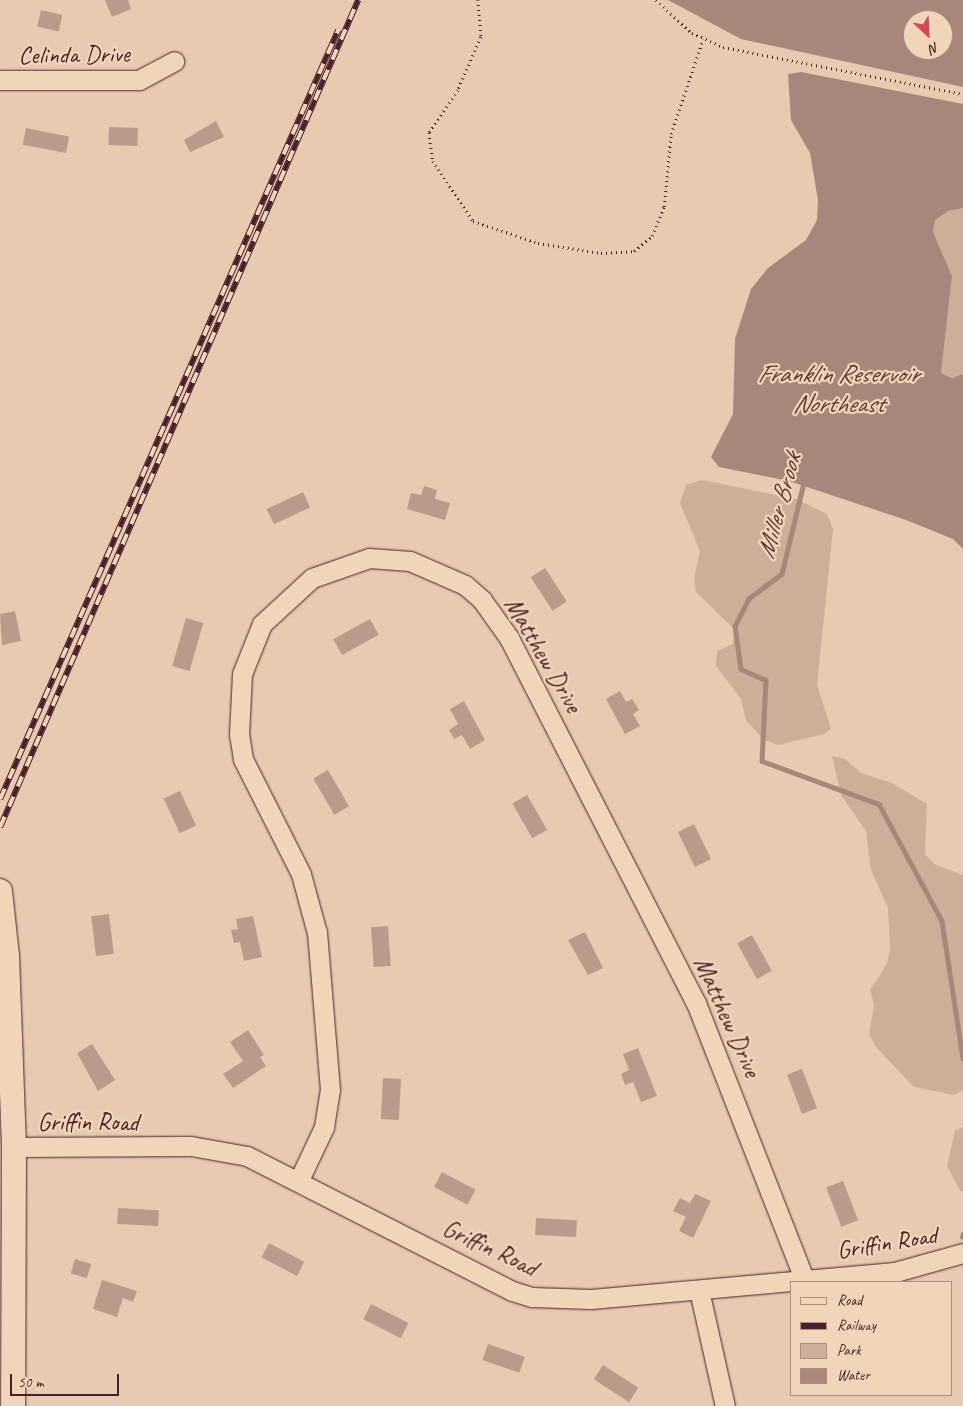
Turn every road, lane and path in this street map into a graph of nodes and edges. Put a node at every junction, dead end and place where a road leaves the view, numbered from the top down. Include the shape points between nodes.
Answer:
1 (478, 0) edge
2 (656, 0) edge
3 (703, 39) junction
4 (174, 61) dead end
5 (0, 80) edge
6 (963, 94) edge
7 (0, 891) edge
8 (14, 1147) junction
9 (299, 1180) junction
10 (6, 1248) edge
11 (963, 1253) edge
12 (804, 1279) junction
13 (699, 1290) junction
14 (13, 1406) edge
15 (725, 1406) edge

1 - 3 path via 481,37 458,90 433,121 428,133 433,161 473,221 538,244 601,253 634,251 652,236 664,207 671,134
2 - 3 path
3 - 6 path via 779,60
4 - 5 street, Celinda Drive via 139,80
7 - 8 main road via 7,956
8 - 9 street, Griffin Road via 209,1147 247,1156
8 - 10 main road
9 - 12 street, Matthew Drive via 324,1128 330,1090 318,942 301,874 243,759 239,727 242,674 262,624 312,578 369,558 410,561 465,585 482,600 509,638 696,1003
9 - 13 street, Griffin Road via 512,1291 532,1297 591,1299
10 - 14 main road
11 - 12 street, Griffin Road via 908,1271
12 - 13 street, Griffin Road
13 - 15 street

